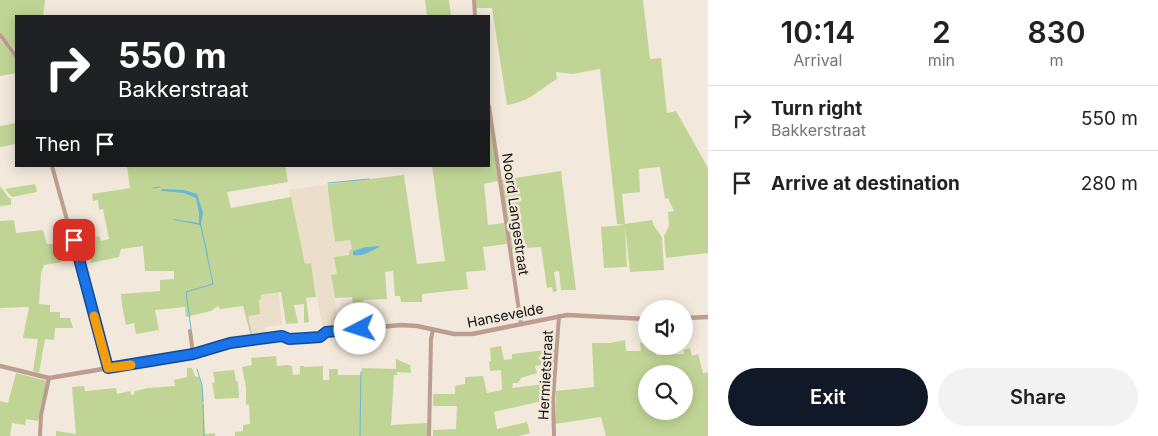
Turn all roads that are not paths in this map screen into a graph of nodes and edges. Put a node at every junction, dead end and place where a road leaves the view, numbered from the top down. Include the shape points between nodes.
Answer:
1 (474, 0) edge
2 (475, 15) edge
3 (0, 35) edge
4 (15, 55) edge
5 (490, 113) edge
6 (52, 167) edge
7 (559, 316) junction
8 (708, 317) edge
9 (693, 318) edge
10 (638, 319) edge
11 (520, 324) junction
12 (433, 330) junction
13 (190, 332) dead end
14 (193, 354) junction
15 (0, 366) edge
16 (108, 368) junction
17 (49, 378) junction
18 (40, 436) edge
19 (429, 436) edge
20 (554, 436) edge

1 - 2 street
3 - 4 street
5 - 11 street, Noord Langestraat
6 - 16 street
7 - 10 street, Hansevelde
7 - 11 street, Hansevelde
7 - 20 street, Hermietstraat via 553,399
8 - 9 street
11 - 12 street, Hansevelde via 472,334
12 - 14 street, Hansevelde via 397,326 326,332 320,337 289,339 282,336 237,342
12 - 19 street
13 - 14 street
14 - 16 street, Hansevelde
15 - 17 street
16 - 17 street, Hansevelde
17 - 18 street

